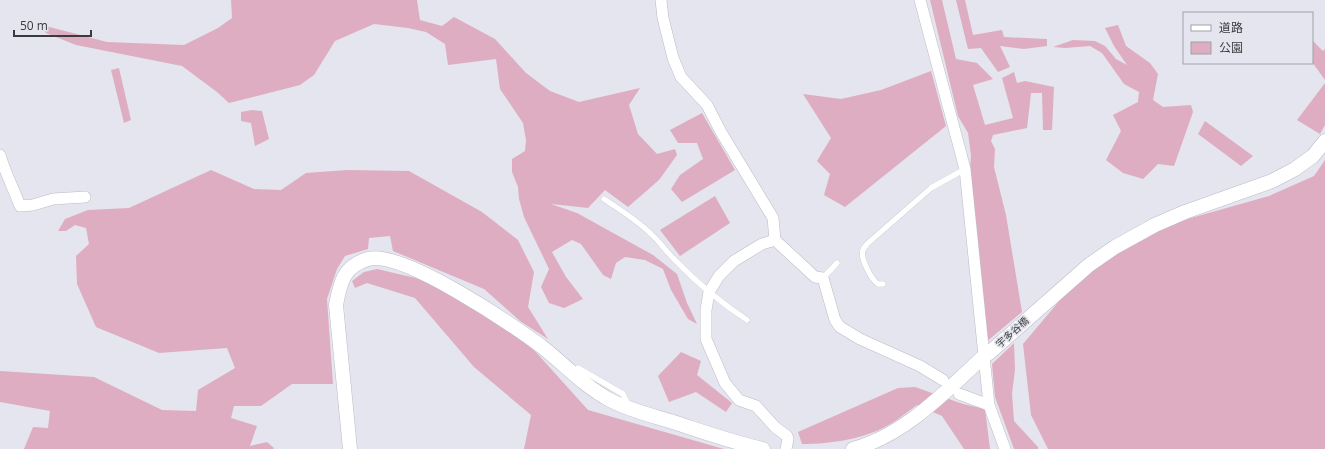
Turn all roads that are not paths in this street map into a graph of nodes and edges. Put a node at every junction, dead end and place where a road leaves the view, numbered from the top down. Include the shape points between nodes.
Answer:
1 (661, 0) edge
2 (920, 0) edge
3 (1325, 141) edge
4 (0, 155) edge
5 (965, 169) junction
6 (85, 196) dead end
7 (604, 199) dead end
8 (775, 240) junction
9 (837, 263) dead end
10 (823, 278) junction
11 (883, 284) dead end
12 (709, 292) junction
13 (747, 320) dead end
14 (986, 355) junction
15 (578, 368) dead end
16 (943, 380) dead end
17 (959, 394) dead end
18 (988, 405) junction
19 (630, 408) junction
20 (1000, 437) junction
21 (350, 449) edge
22 (763, 449) edge
23 (786, 449) edge
24 (853, 449) edge
25 (999, 449) edge
26 (1005, 449) edge

1 - 8 street via 673,58 681,77 707,105 773,218
2 - 5 street
3 - 14 street, 宇多谷橋 via 1313,156 1278,178 1185,212 1115,247 1089,264
4 - 6 street via 20,206
5 - 11 lane via 931,188 867,244 862,258 874,281
5 - 14 street
7 - 12 lane via 652,234 673,259
8 - 10 street via 815,277
8 - 12 street via 762,244 734,261 719,276
9 - 10 lane
10 - 16 street via 835,320 840,327 860,340 920,366
12 - 13 lane
12 - 23 street via 706,339 725,383 739,400 756,406 787,436
14 - 18 street
14 - 24 street, 宇多谷橋 via 925,410 892,432
15 - 19 lane via 623,394
17 - 18 street
18 - 20 street
19 - 21 street via 587,385 540,346 463,294 423,273 388,260 369,258 352,266 345,275 340,283 336,306
19 - 22 street via 714,436
20 - 25 street
20 - 26 street

